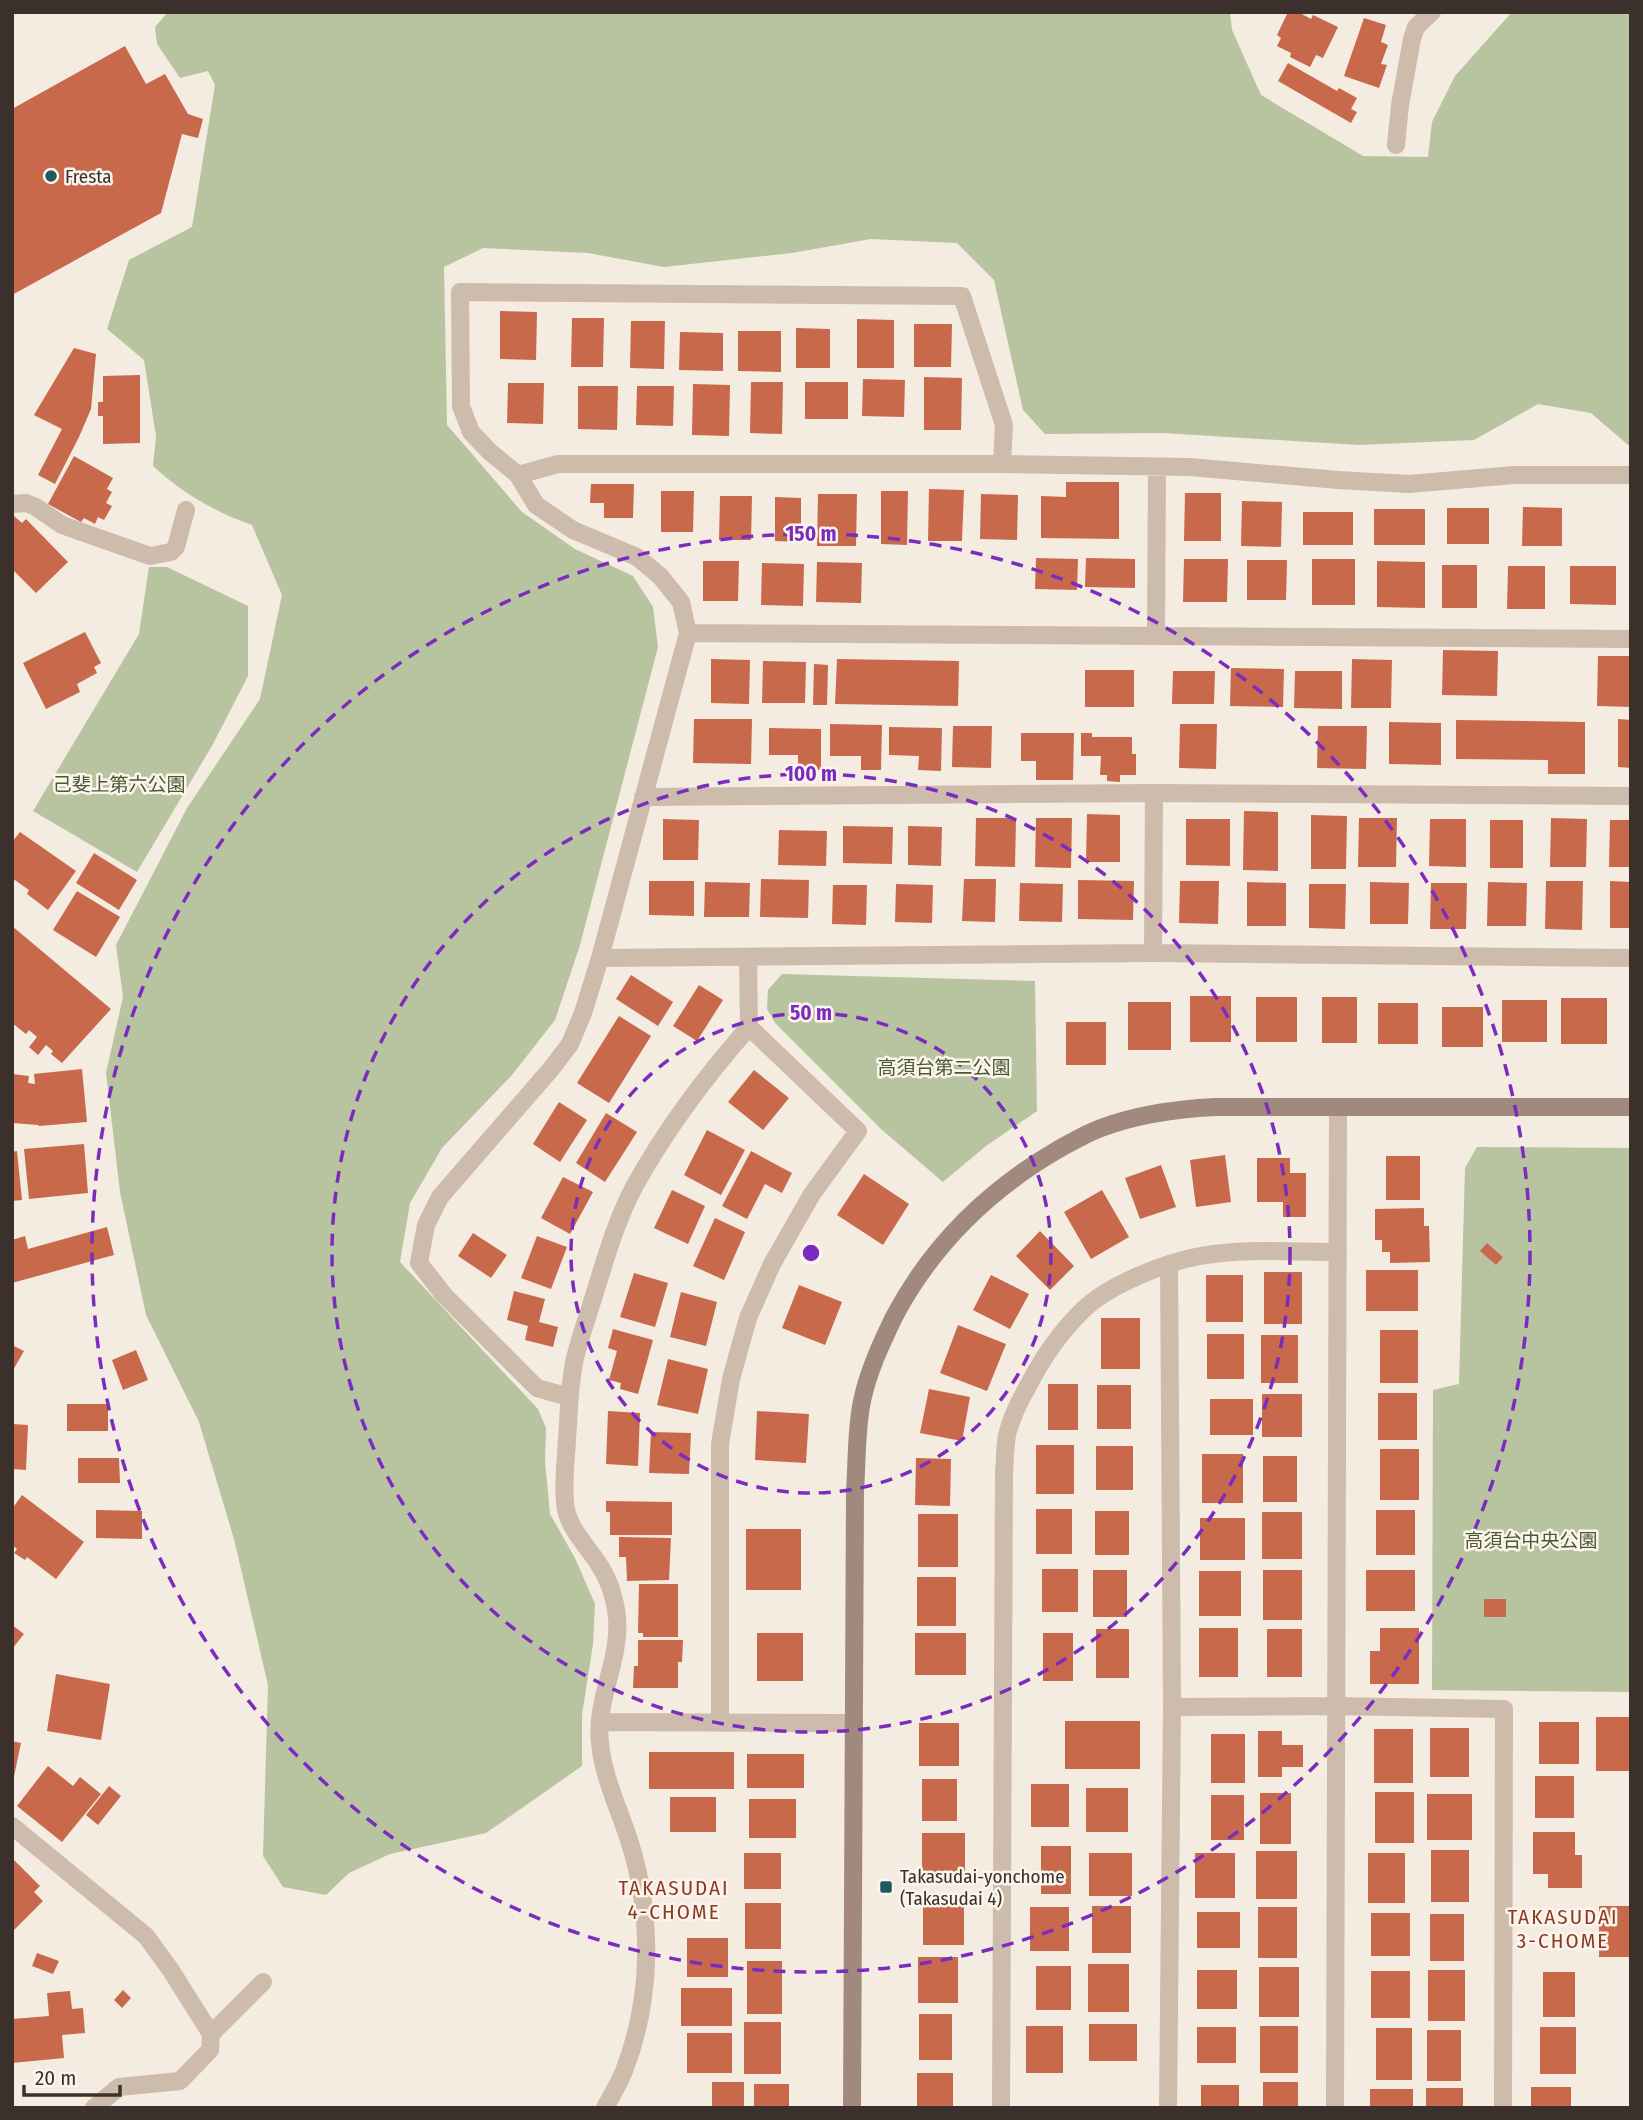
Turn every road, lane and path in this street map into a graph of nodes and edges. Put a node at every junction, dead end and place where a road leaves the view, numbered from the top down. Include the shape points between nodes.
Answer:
1 (1432, 12) edge
2 (1396, 145) dead end
3 (1002, 464) junction
4 (1157, 467) junction
5 (518, 475) junction
6 (1631, 475) edge
7 (12, 504) edge
8 (186, 510) dead end
9 (688, 633) junction
10 (1156, 636) junction
11 (1631, 639) edge
12 (1154, 793) junction
13 (1631, 796) edge
14 (643, 797) junction
15 (1153, 953) junction
16 (748, 957) junction
17 (600, 958) junction
18 (1631, 958) edge
19 (749, 1027) junction
20 (1338, 1107) junction
21 (1631, 1107) edge
22 (1338, 1252) junction
23 (1169, 1264) junction
24 (569, 1397) junction
25 (1172, 1706) junction
26 (1335, 1706) junction
27 (600, 1722) junction
28 (720, 1722) junction
29 (853, 1723) junction
30 (12, 1826) edge
31 (263, 1982) dead end
32 (211, 2034) junction
33 (94, 2108) edge
34 (605, 2108) edge
35 (852, 2108) edge
36 (1001, 2108) edge
37 (1168, 2108) edge
38 (1335, 2108) edge
39 (1503, 2108) edge

1 - 2 street via 1416,27 1412,39
3 - 4 street
3 - 5 street via 558,464
3 - 5 street via 1004,425 962,296 460,292 461,406 471,432
4 - 6 street via 1409,484 1514,475
4 - 10 street
5 - 9 street via 536,505 573,530 637,557 660,576 681,602
7 - 8 street via 26,503 62,525 150,556 176,547
9 - 10 street
9 - 14 street
10 - 11 street
12 - 13 street
12 - 14 street
12 - 15 street
14 - 17 street
15 - 16 street
15 - 18 street
16 - 17 street
16 - 19 street
17 - 24 street via 570,1044 440,1197 426,1225 419,1262 444,1295 537,1388
19 - 24 street via 692,1095 632,1190 610,1244 574,1363
19 - 28 street via 858,1131 812,1194 772,1264 748,1318 731,1379 720,1444
20 - 21 street
20 - 22 street
20 - 29 street via 1180,1109 1100,1128 1028,1167 994,1192 924,1267 878,1349 862,1402 855,1491
22 - 23 street via 1224,1252
22 - 26 street
23 - 25 street
23 - 36 street via 1086,1307 1040,1363 1008,1433
24 - 27 street via 565,1505 571,1524 610,1584 618,1621
25 - 26 street
25 - 37 street
26 - 38 street
26 - 39 street via 1504,1709
27 - 28 street
27 - 34 street via 606,1771 642,1889 646,1934 645,1984 636,2035
28 - 29 street
29 - 35 street
30 - 32 street via 146,1936
31 - 32 street
32 - 33 street via 210,2050 180,2081 119,2087

